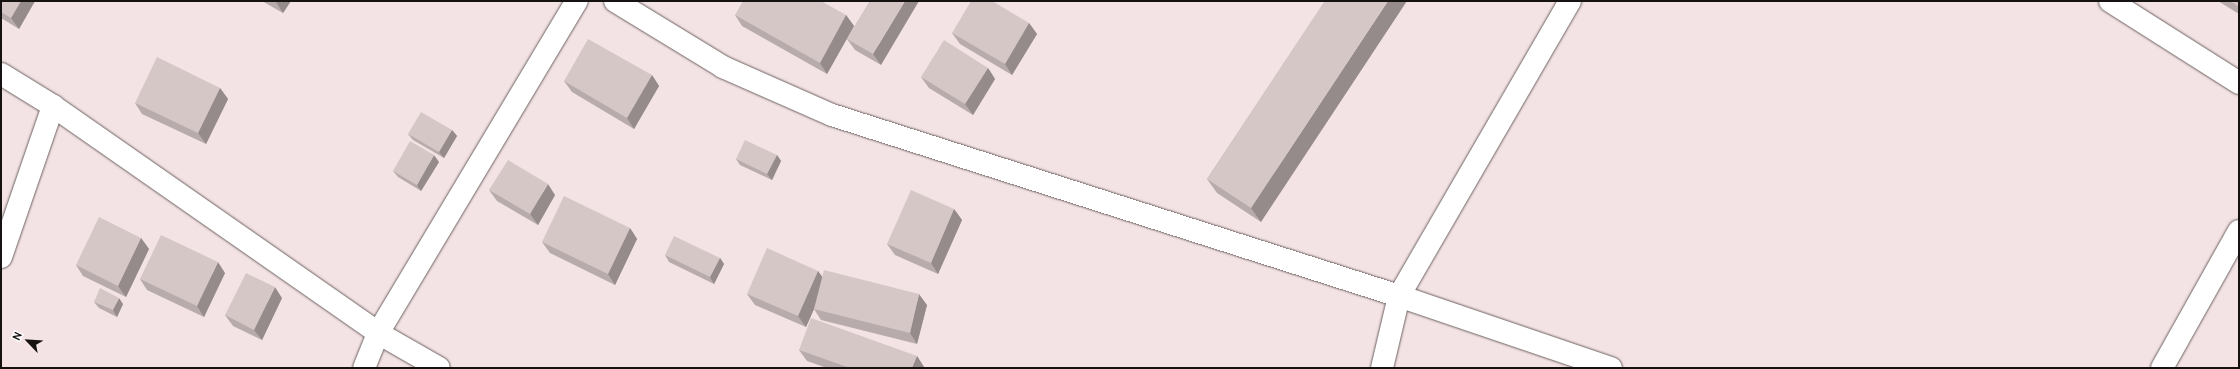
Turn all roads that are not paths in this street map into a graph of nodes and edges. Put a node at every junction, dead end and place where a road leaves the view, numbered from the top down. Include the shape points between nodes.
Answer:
1 (577, 1) edge
2 (615, 1) edge
3 (1570, 1) edge
4 (2110, 1) edge
5 (1, 74) edge
6 (2239, 83) edge
7 (53, 106) junction
8 (2239, 232) edge
9 (1, 257) edge
10 (1399, 296) junction
11 (378, 333) junction
12 (364, 368) edge
13 (440, 368) edge
14 (1382, 368) edge
15 (1611, 368) edge
16 (2162, 368) edge

1 - 11 street
2 - 10 street via 723,67 832,115
3 - 10 street
4 - 6 street
5 - 7 street
7 - 9 street
7 - 11 street
8 - 16 street
10 - 14 street
10 - 15 street
11 - 12 street
11 - 13 street

